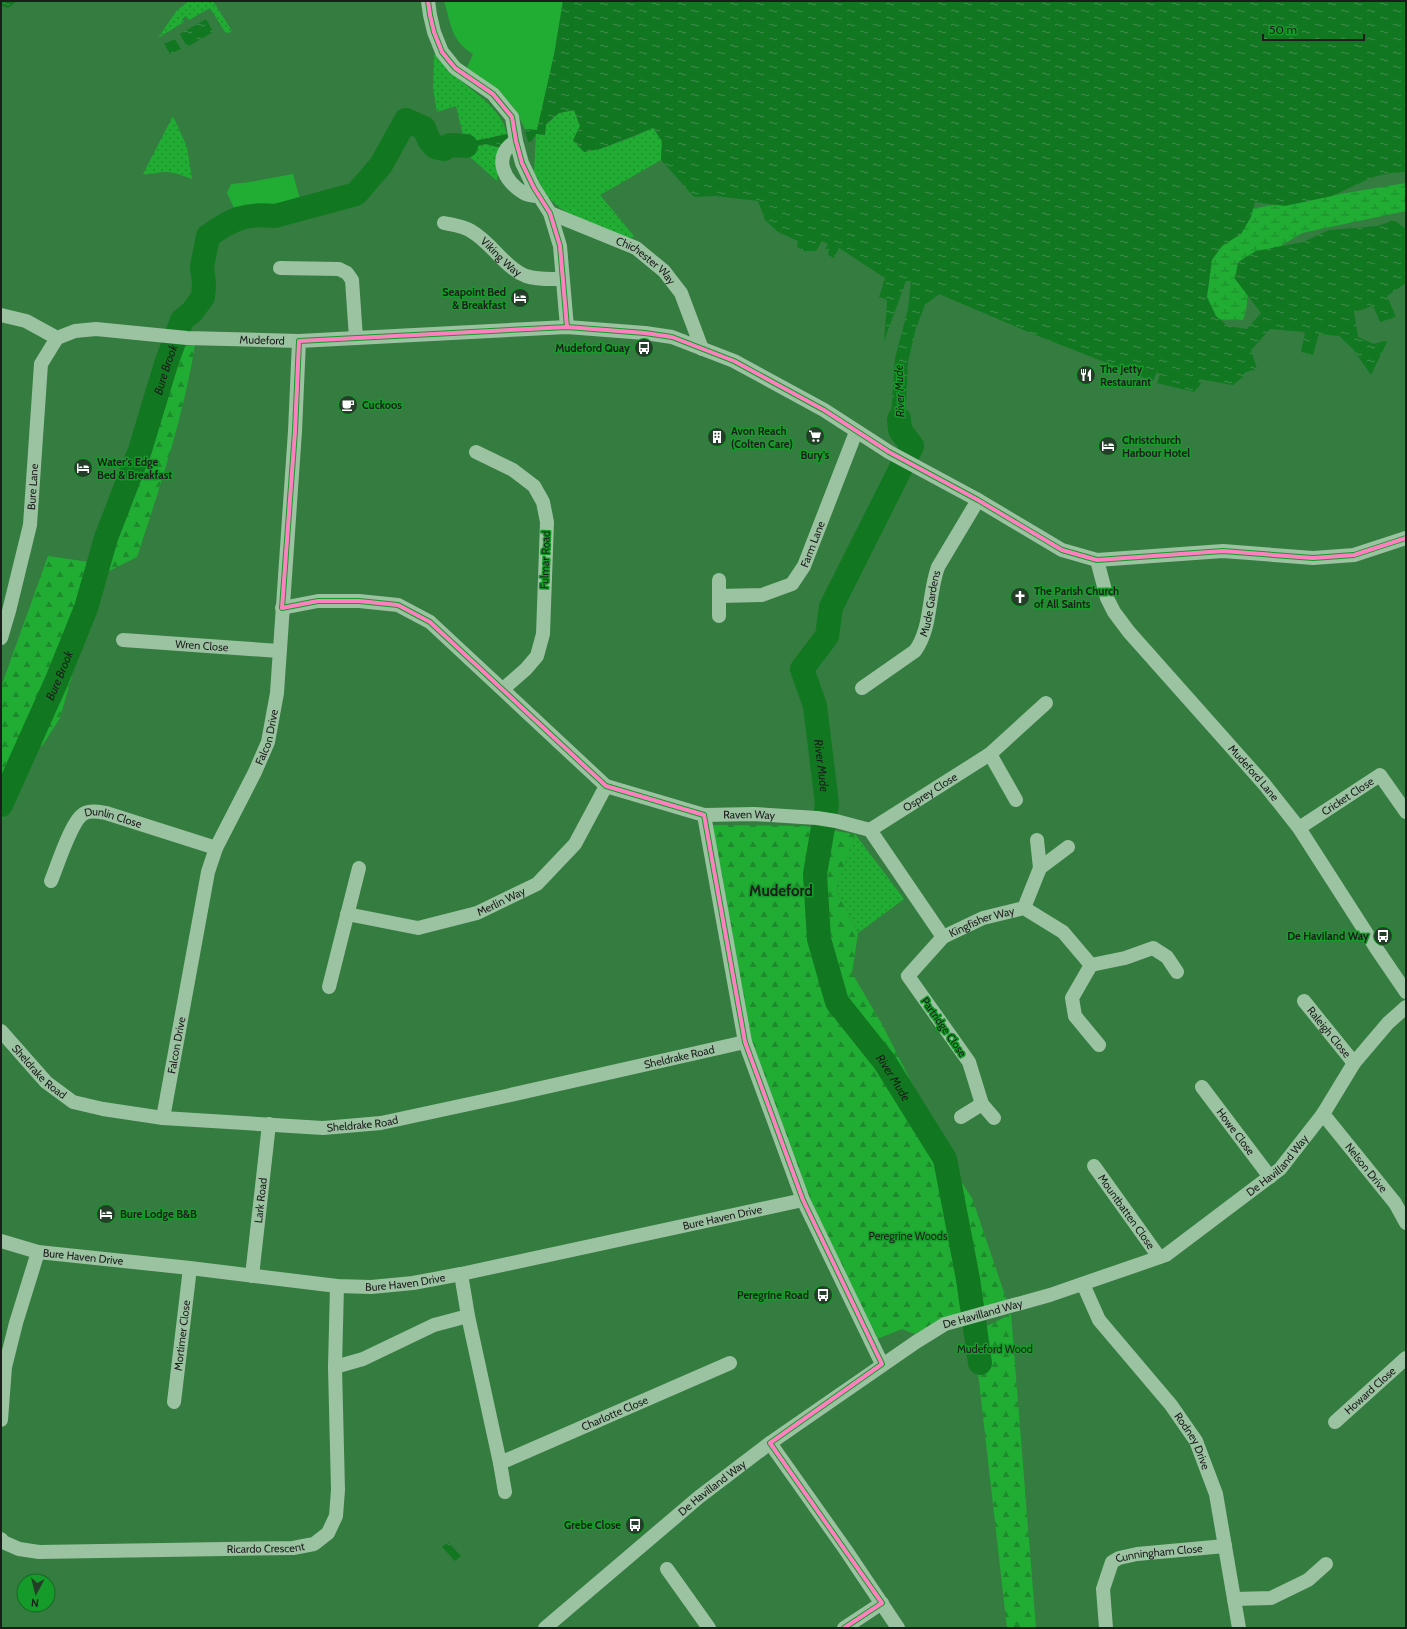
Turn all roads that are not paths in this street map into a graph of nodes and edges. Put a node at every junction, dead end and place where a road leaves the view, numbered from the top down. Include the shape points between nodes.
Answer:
1 (428, 1) edge
2 (516, 141) junction
3 (539, 196) junction
4 (550, 214) junction
5 (444, 223) dead end
6 (280, 268) dead end
7 (562, 279) junction
8 (1, 315) edge
9 (567, 328) junction
10 (57, 338) junction
11 (356, 338) junction
12 (299, 341) junction
13 (702, 349) junction
14 (856, 432) junction
15 (476, 452) dead end
16 (978, 500) junction
17 (1403, 544) edge
18 (1097, 560) junction
19 (719, 580) dead end
20 (719, 596) junction
21 (282, 608) junction
22 (719, 616) dead end
23 (1, 638) edge
24 (123, 640) dead end
25 (279, 651) junction
26 (862, 688) dead end
27 (503, 690) junction
28 (1046, 703) dead end
29 (990, 754) junction
30 (606, 786) junction
31 (1016, 800) dead end
32 (1406, 812) edge
33 (704, 815) junction
34 (1299, 828) junction
35 (870, 830) junction
36 (1037, 840) dead end
37 (1068, 847) dead end
38 (216, 848) junction
39 (359, 868) dead end
40 (1040, 868) junction
41 (51, 881) dead end
42 (1024, 908) junction
43 (347, 914) junction
44 (943, 937) junction
45 (1091, 965) junction
46 (1177, 972) dead end
47 (908, 976) joint
48 (329, 987) dead end
49 (1406, 992) edge
50 (1304, 1002) dead end
51 (1406, 1007) edge
52 (1, 1031) edge
53 (746, 1042) junction
54 (1099, 1045) dead end
55 (1354, 1063) junction
56 (1202, 1087) dead end
57 (982, 1104) junction
58 (1323, 1114) junction
59 (961, 1117) dead end
60 (163, 1118) junction
61 (994, 1118) dead end
62 (269, 1124) junction
63 (1094, 1166) dead end
64 (1270, 1176) junction
65 (804, 1200) junction
66 (1406, 1223) edge
67 (1, 1241) edge
68 (38, 1252) junction
69 (1159, 1257) junction
70 (190, 1268) junction
71 (461, 1274) junction
72 (252, 1276) junction
73 (1083, 1284) junction
74 (337, 1286) junction
75 (468, 1316) junction
76 (1406, 1358) edge
77 (730, 1363) dead end
78 (882, 1364) junction
79 (335, 1367) junction
80 (174, 1402) dead end
81 (1, 1420) edge
82 (1335, 1422) dead end
83 (770, 1443) junction
84 (500, 1463) junction
85 (505, 1492) dead end
86 (1, 1539) edge
87 (1226, 1546) junction
88 (1326, 1564) dead end
89 (667, 1569) dead end
90 (1234, 1600) junction
91 (882, 1603) junction
92 (545, 1628) edge
93 (709, 1628) edge
94 (844, 1628) edge
95 (898, 1628) edge
96 (1106, 1628) edge
97 (1239, 1628) edge

1 - 2 street via 434,32 442,52 456,68 493,94 504,106 512,117
2 - 3 street via 522,163
2 - 3 street via 509,145 503,154 502,169 509,181 525,194
3 - 4 street
4 - 7 street via 560,246
4 - 13 street, Chichester Way via 636,248 664,271 682,293
5 - 7 street, Viking Way via 469,230 524,276
6 - 11 street via 339,269 347,273 352,280
7 - 9 street
8 - 10 street via 26,321
9 - 11 street, Mudeford
9 - 13 street, Mudeford via 672,337
10 - 12 street, Mudeford via 75,331 96,329 187,338
10 - 23 street, Bure Lane via 41,364 30,525
11 - 12 street, Mudeford
12 - 21 street, Falcon Drive
13 - 14 street, Mudeford via 734,361 824,410
14 - 16 street, Mudeford
14 - 20 street, Farm Lane via 804,566 792,584 762,595
15 - 27 street, Fulmar Road via 513,470 534,486 544,502 547,522 543,634 537,656
16 - 18 street, Mudeford via 1062,550
16 - 26 street, Mude Gardens via 933,579 921,643 915,651
17 - 18 street, Mudeford via 1354,555 1313,558 1223,551
18 - 34 street, Mudeford Lane via 1107,598 1129,632
19 - 20 street
20 - 22 street
21 - 25 street, Falcon Drive
21 - 27 street, Raven Way via 318,601 359,601 398,605 430,622
24 - 25 street, Wren Close
25 - 38 street, Falcon Drive via 277,693 268,742
27 - 30 street, Raven Way
28 - 29 street, Osprey Close
29 - 31 street
29 - 35 street, Osprey Close
30 - 33 street, Raven Way
30 - 43 street, Merlin Way via 575,844 537,884 477,914 418,928
32 - 34 street, Cricket Close via 1380,775
33 - 35 street, Raven Way via 754,814 817,818
33 - 53 street
34 - 49 street, Mudeford Lane
35 - 44 street
36 - 40 street, Kingfisher Way
37 - 40 street
38 - 41 street, Dunlin Close via 106,812 84,813 74,824
38 - 60 street, Falcon Drive via 208,872
39 - 43 street
40 - 42 street, Kingfisher Way
42 - 44 street, Kingfisher Way via 983,918
42 - 45 street, Kingfisher Way via 1063,932
43 - 48 street
44 - 47 street, Kingfisher Way
45 - 46 street via 1125,958 1153,948 1166,957
45 - 54 street via 1072,998 1076,1016
47 - 57 street, Partridge Close via 968,1062
50 - 55 street, Raleigh Close
51 - 55 street, De Havilland Way via 1388,1023
52 - 60 street, Sheldrake Road via 46,1082 73,1102
53 - 62 street, Sheldrake Road via 381,1123 323,1128
53 - 65 street
55 - 58 street, De Havilland Way
56 - 64 street, Howe Close
57 - 59 street
57 - 61 street, Partridge Close
58 - 64 street, De Havilland Way via 1280,1169
58 - 66 street, Nelson Drive via 1395,1204
60 - 62 street, Sheldrake Road
62 - 72 street, Lark Road
63 - 69 street, Mountbatten Close
64 - 69 street, De Havilland Way via 1166,1255
65 - 71 street, Bure Haven Drive
65 - 78 street
67 - 68 street, Bure Haven Drive
68 - 70 street, Bure Haven Drive
68 - 81 street via 5,1368
69 - 73 street, De Havilland Way
70 - 72 street, Bure Haven Drive
70 - 80 street, Mortimer Close
71 - 74 street, Bure Haven Drive via 372,1287
71 - 75 street
72 - 74 street, Bure Haven Drive
73 - 78 street, De Havilland Way via 956,1321 939,1328
73 - 87 street, Rodney Drive via 1099,1320 1171,1405 1196,1441 1216,1494
74 - 79 street, Ricardo Crescent
75 - 79 street via 434,1325 363,1359
75 - 84 street
76 - 82 street, Howard Close
77 - 84 street, Charlotte Close
78 - 83 street, De Havilland Way
79 - 86 street, Ricardo Crescent via 338,1490 336,1516 328,1533 314,1544 293,1548 39,1552 19,1549
83 - 91 street
83 - 92 street, De Havilland Way via 699,1497
84 - 85 street
87 - 90 street, Rodney Drive
87 - 96 street, Cunningham Close via 1137,1554 1112,1562 1103,1589
88 - 90 street via 1308,1580 1271,1598
89 - 93 street
90 - 97 street, Rodney Drive
91 - 94 street
91 - 95 street

